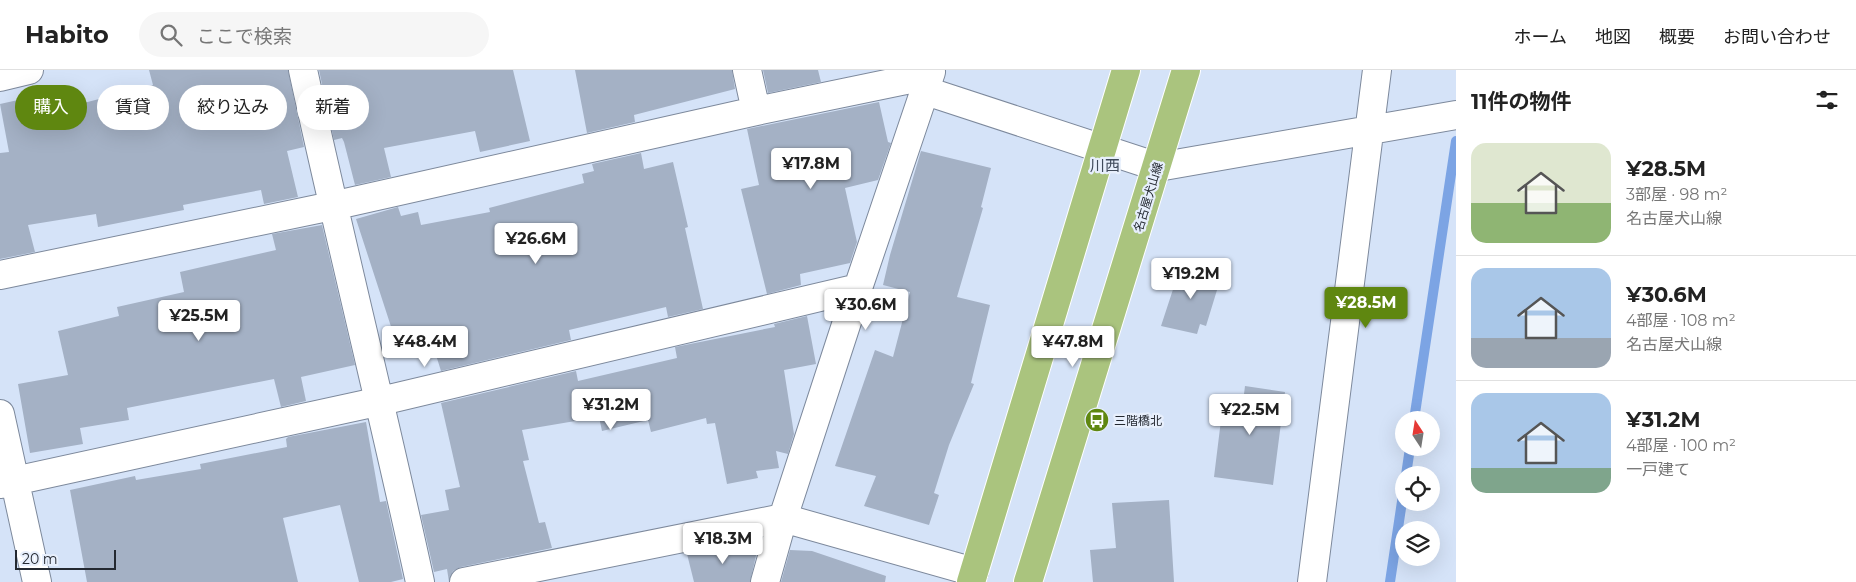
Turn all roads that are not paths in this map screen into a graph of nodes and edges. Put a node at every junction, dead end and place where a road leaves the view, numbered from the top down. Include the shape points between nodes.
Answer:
1 (29, 70) edge
2 (303, 70) edge
3 (747, 70) edge
4 (1126, 70) edge
5 (1186, 70) edge
6 (1377, 70) edge
7 (0, 77) edge
8 (929, 79) edge
9 (756, 111) junction
10 (1456, 115) edge
11 (1369, 131) junction
12 (1102, 149) junction
13 (1158, 167) junction
14 (332, 206) junction
15 (0, 276) edge
16 (858, 288) junction
17 (380, 401) junction
18 (0, 414) edge
19 (7, 482) edge
20 (783, 518) junction
21 (973, 577) edge
22 (37, 582) edge
23 (420, 582) edge
24 (464, 582) edge
25 (765, 582) edge
26 (1028, 582) edge
27 (1312, 582) edge

1 - 7 street
2 - 14 street
3 - 9 street
4 - 12 main road
5 - 13 main road, 名古屋犬山線
6 - 11 street
8 - 9 street
8 - 12 street
8 - 16 street
9 - 14 street
10 - 11 street
11 - 13 street
11 - 27 street
12 - 13 street
12 - 21 main road
13 - 26 main road, 名古屋犬山線
14 - 15 street
14 - 17 street
16 - 17 street
16 - 20 street
17 - 19 street
17 - 23 street
18 - 19 street
19 - 22 street
20 - 21 street
20 - 24 street
20 - 25 street

